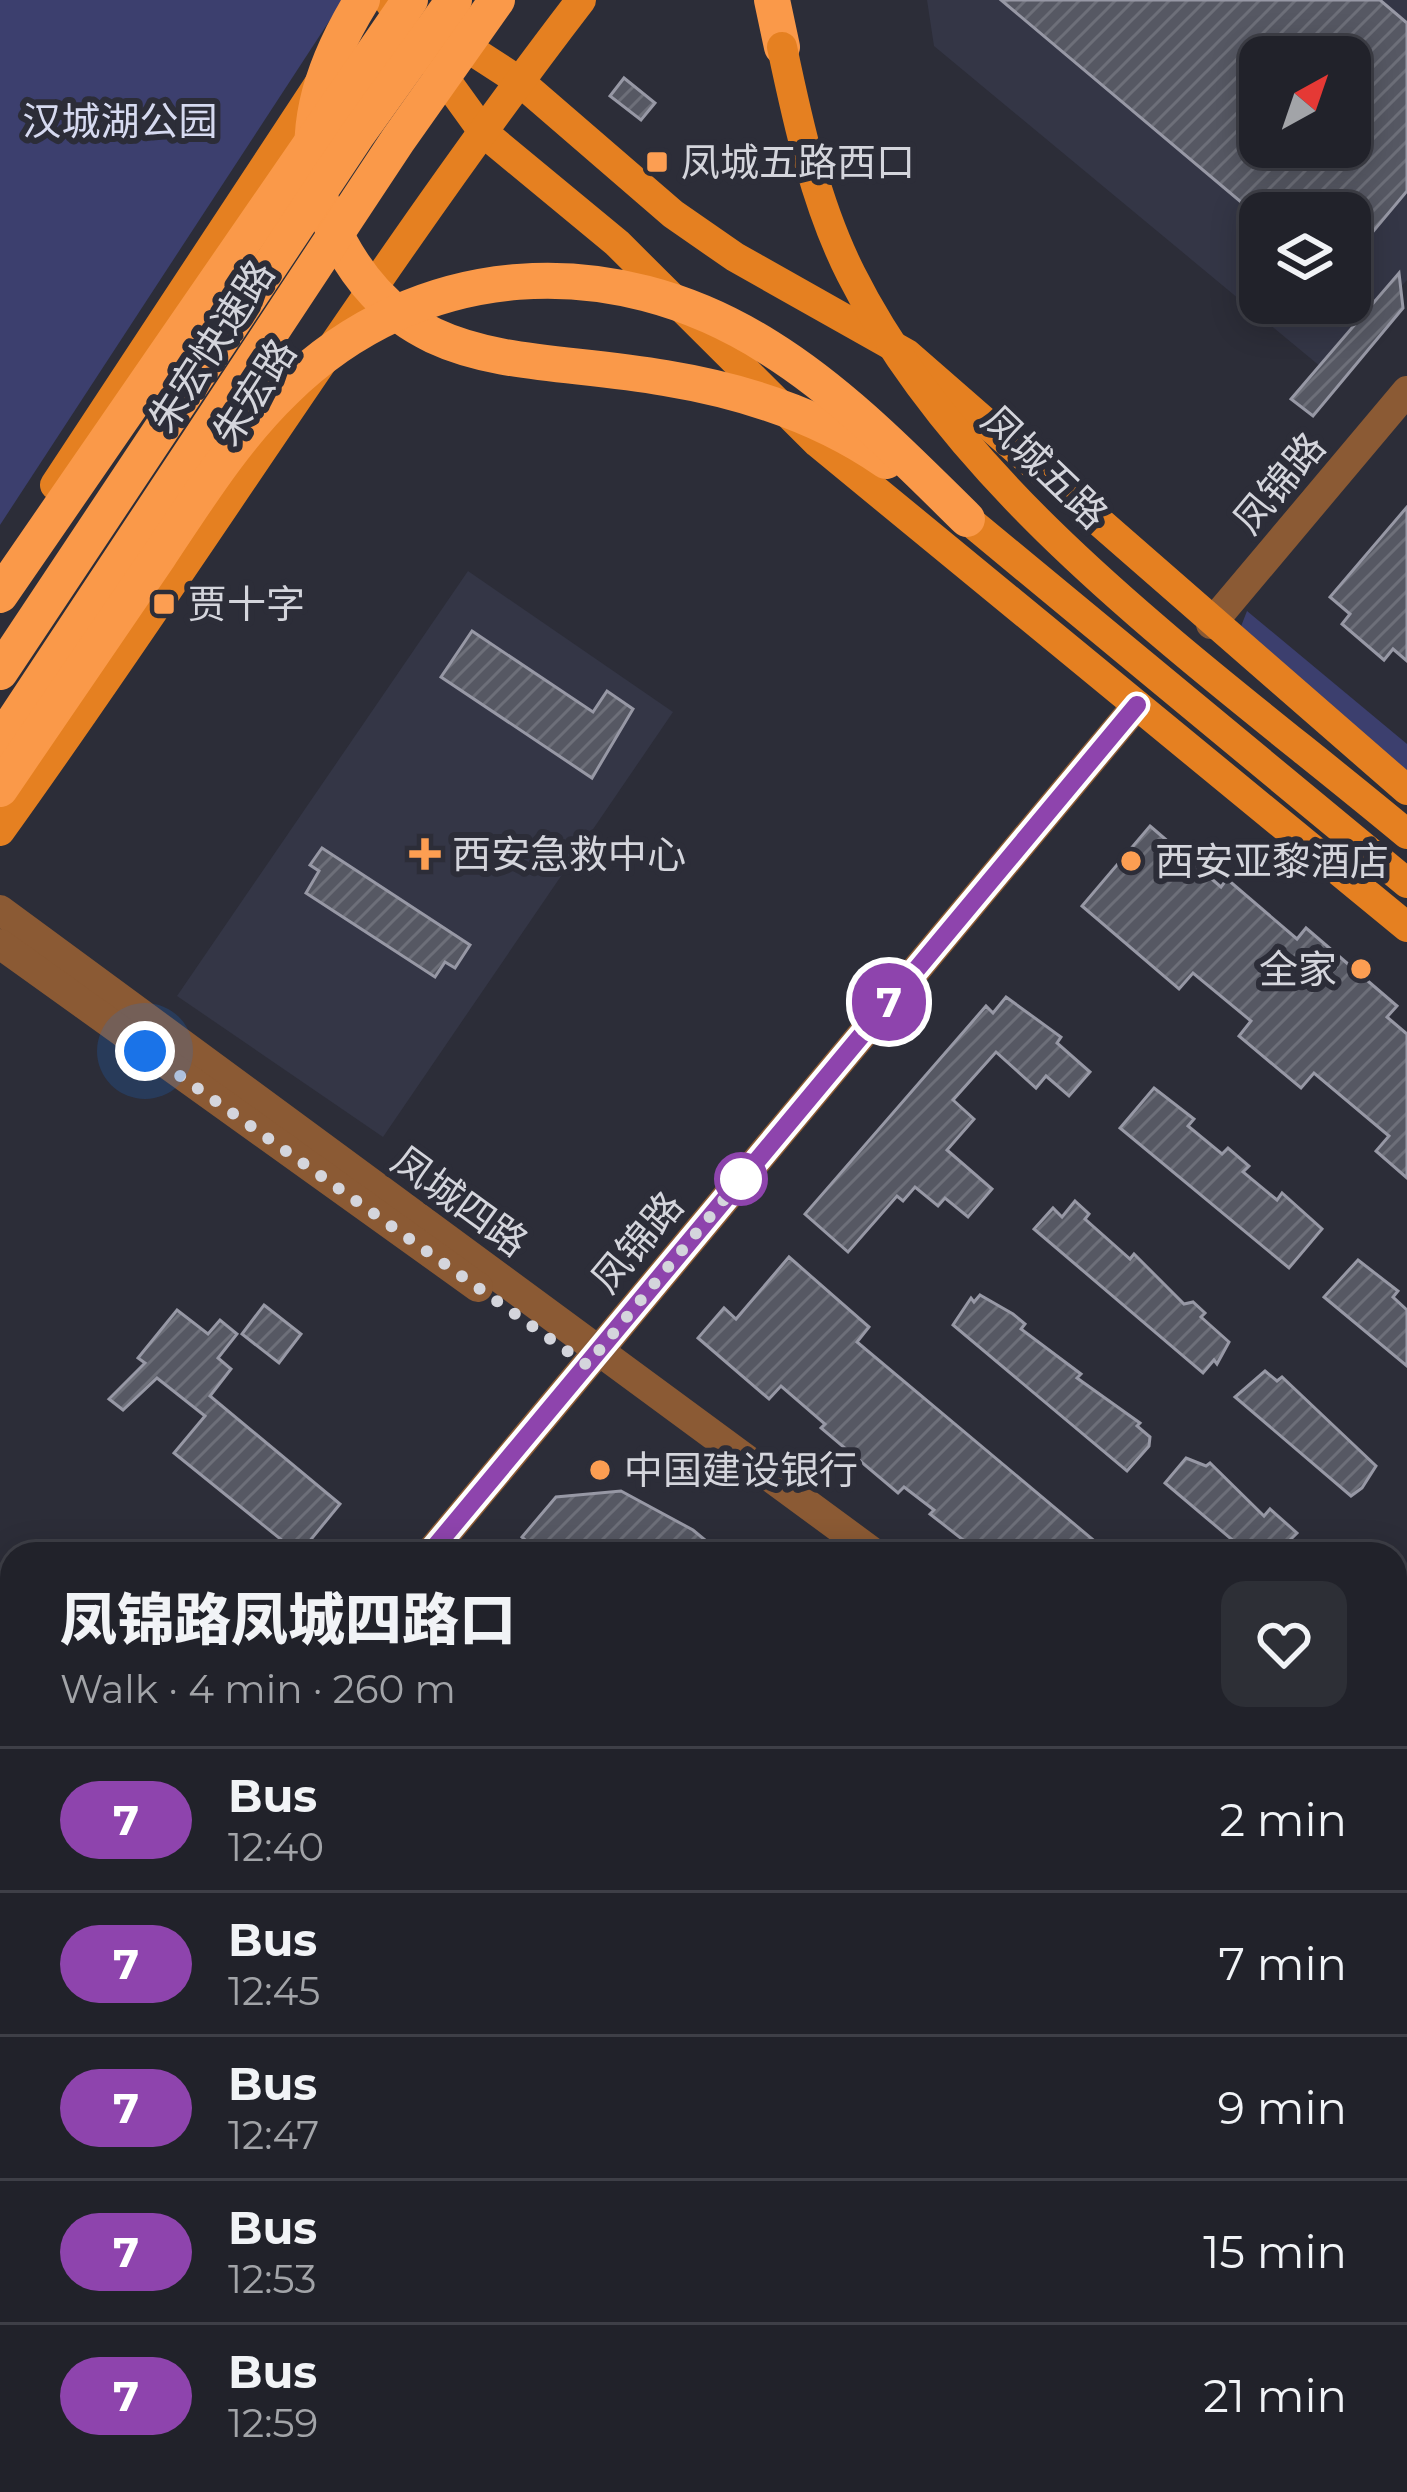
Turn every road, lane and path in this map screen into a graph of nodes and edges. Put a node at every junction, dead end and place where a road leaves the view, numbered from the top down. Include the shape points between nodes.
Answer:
1 (362, 0) edge
2 (376, 0) edge
3 (391, 0) edge
4 (410, 0) edge
5 (454, 0) edge
6 (497, 0) edge
7 (581, 0) edge
8 (776, 0) edge
9 (782, 47) joint
10 (518, 81) junction
11 (484, 133) junction
12 (1407, 391) edge
13 (968, 518) junction
14 (0, 568) edge
15 (0, 595) edge
16 (1211, 624) junction
17 (0, 672) edge
18 (1137, 705) junction
19 (0, 742) edge
20 (0, 789) edge
21 (1407, 790) edge
22 (0, 831) edge
23 (1407, 834) edge
24 (1407, 883) edge
25 (0, 910) edge
26 (1407, 927) edge
27 (0, 944) edge
28 (592, 1357) junction
29 (439, 1542) edge
30 (827, 1542) edge
31 (858, 1542) edge

1 - 13 highway, bridge via 325,69 313,155 340,246 386,307 432,336 481,353 663,377 765,400 878,456
2 - 14 main road
3 - 10 main road
3 - 11 main road
4 - 15 highway, bridge
5 - 17 highway, 朱宏快速路, bridge
6 - 19 highway, 朱宏快速路, bridge
7 - 10 main road, 朱宏路
8 - 9 highway
9 - 23 main road, 凤城五路, bridge via 849,272 941,418 1054,534
10 - 11 main road, 朱宏路
10 - 16 main road via 673,214 907,354
11 - 18 main road via 617,243 818,442
11 - 22 main road, 朱宏路
12 - 16 street, 凤锦路
13 - 20 highway, bridge via 847,405 711,314 586,279 524,278 459,290 378,321 286,388 206,486
13 - 24 main road
16 - 21 main road
18 - 26 main road
18 - 28 street, 凤锦路
25 - 28 street, 凤城四路
27 - 28 street, 凤城四路
28 - 29 street, 凤锦路
28 - 30 street, 凤城四路
28 - 31 street, 凤城四路

